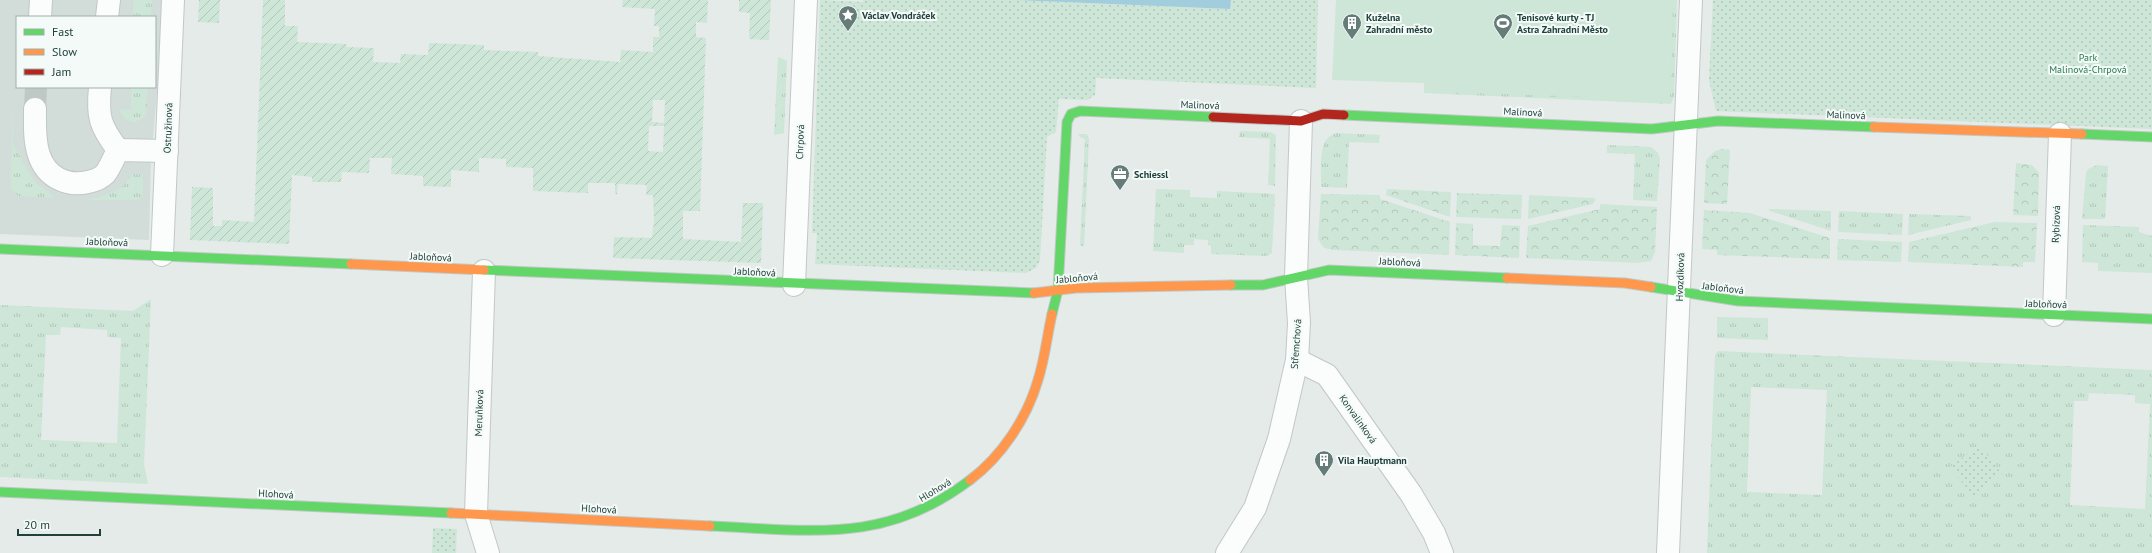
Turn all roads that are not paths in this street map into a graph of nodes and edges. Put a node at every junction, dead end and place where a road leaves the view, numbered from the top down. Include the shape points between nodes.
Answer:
1 (41, 0) edge
2 (109, 0) edge
3 (173, 0) edge
4 (806, 0) edge
5 (1691, 0) edge
6 (40, 16) edge
7 (107, 16) edge
8 (100, 88) edge
9 (35, 109) tunnel mouth
10 (1301, 121) junction
11 (1686, 126) junction
12 (2060, 134) junction
13 (2152, 138) edge
14 (118, 150) junction
15 (167, 151) junction
16 (0, 249) edge
17 (162, 256) junction
18 (484, 271) junction
19 (1296, 277) junction
20 (794, 285) junction
21 (1058, 290) junction
22 (1680, 293) junction
23 (2054, 315) junction
24 (2152, 319) edge
25 (1297, 360) junction
26 (0, 492) edge
27 (476, 514) junction
28 (488, 553) edge
29 (1227, 553) edge
30 (1442, 553) edge
31 (1668, 553) edge

1 - 6 street
2 - 7 street
3 - 15 street, Ostružinová
4 - 20 street, Chrpová
5 - 11 street, Hvozdíková
8 - 14 street via 98,110 104,132
9 - 14 street via 36,146 39,156 45,168 64,182 78,184 104,175
10 - 11 street, Malinová via 1323,114 1652,129
10 - 19 street, Střemchová
10 - 21 street, Malinová via 1080,111 1071,114 1067,122
11 - 12 street, Malinová via 1718,121
11 - 22 street, Hvozdíková
12 - 13 street, Malinová
12 - 23 street, Rybízová
14 - 15 street
15 - 17 street, Ostružinová
16 - 17 street, Jabloňová
17 - 18 street, Jabloňová
18 - 20 street, Jabloňová
18 - 27 street, Meruňková
19 - 21 street, Jabloňová via 1263,285 1128,286
19 - 22 street, Jabloňová via 1329,270 1618,283
19 - 25 street, Střemchová via 1299,323
20 - 21 street, Jabloňová via 1025,294
21 - 27 street, Hlohová via 1034,394 1016,428 976,478 928,509 883,525 824,531
22 - 23 street, Jabloňová via 1738,302
22 - 31 street, Hvozdíková
23 - 24 street, Jabloňová
25 - 29 street, Střemchová via 1279,439 1255,508
25 - 30 street, Konvalinková via 1326,375 1411,494 1434,533
26 - 27 street, Hlohová
27 - 28 street, Meruňková

